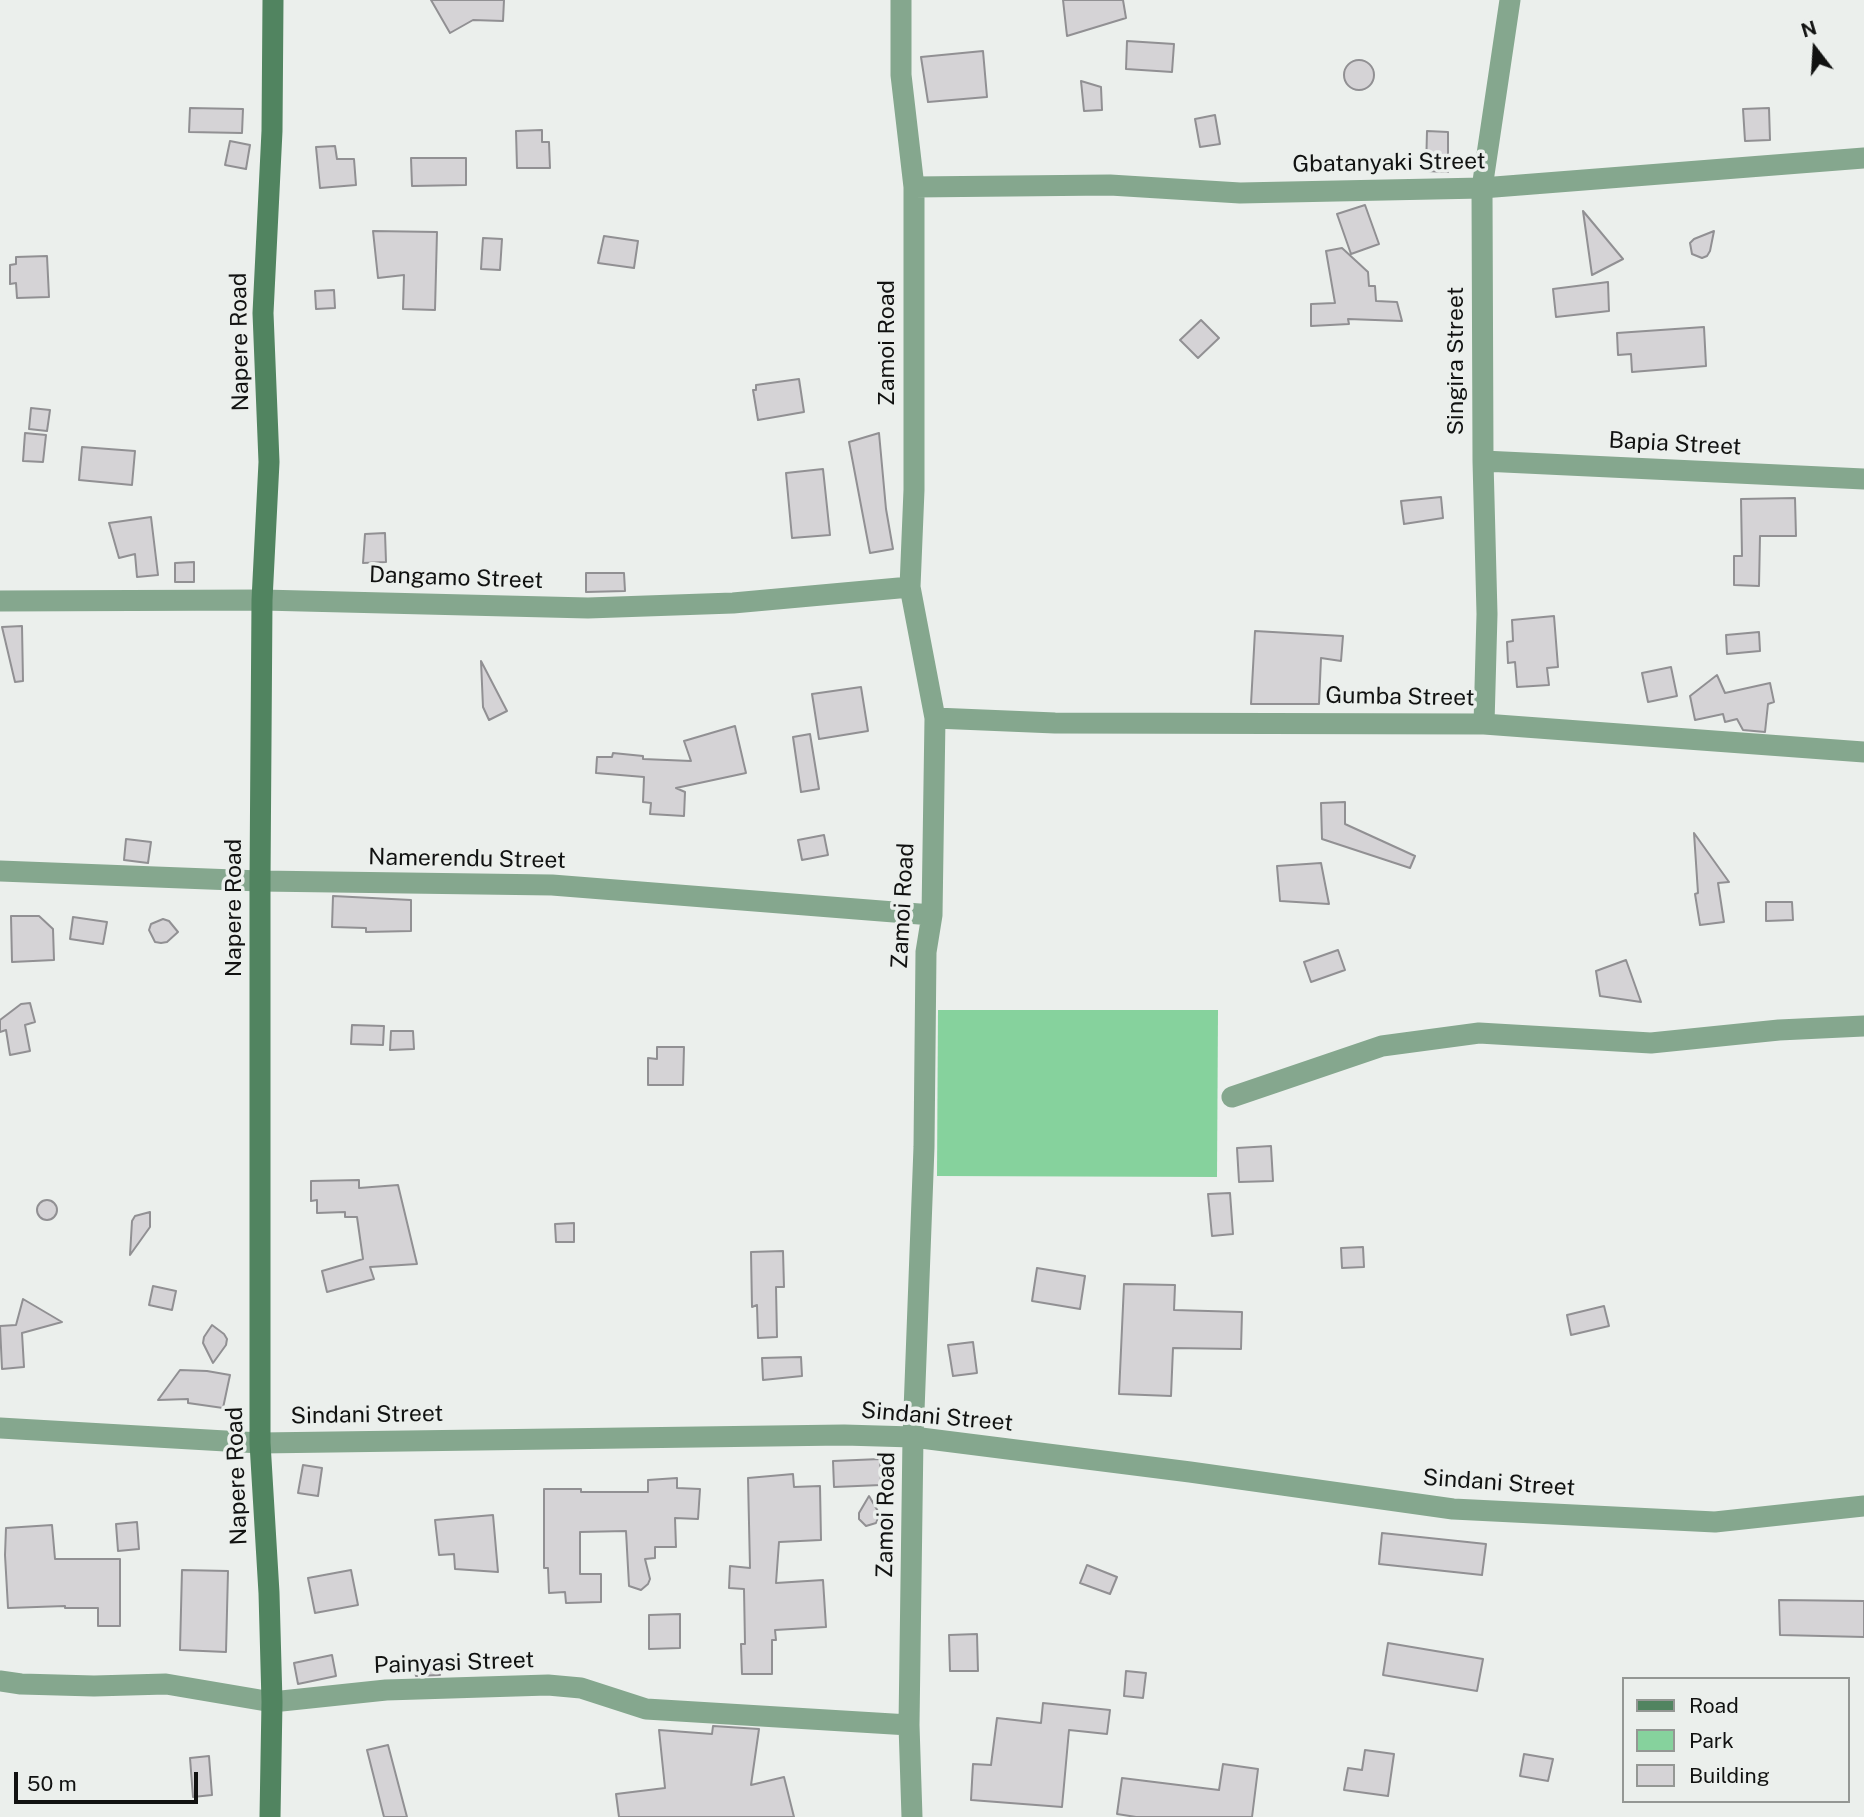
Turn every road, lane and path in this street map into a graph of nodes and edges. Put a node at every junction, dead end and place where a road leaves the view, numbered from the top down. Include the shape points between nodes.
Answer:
1 (273, 0) edge
2 (901, 0) edge
3 (1510, 0) edge
4 (1864, 158) edge
5 (914, 187) junction
6 (1482, 188) junction
7 (1483, 461) junction
8 (1864, 479) edge
9 (910, 587) junction
10 (262, 600) junction
11 (0, 601) edge
12 (935, 718) junction
13 (1484, 724) junction
14 (1864, 752) edge
15 (0, 871) edge
16 (260, 881) junction
17 (932, 915) junction
18 (1864, 1026) edge
19 (1232, 1097) dead end
20 (0, 1428) edge
21 (913, 1437) junction
22 (260, 1443) junction
23 (1864, 1506) edge
24 (0, 1681) edge
25 (272, 1702) junction
26 (909, 1725) junction
27 (270, 1817) edge
28 (912, 1817) edge

1 - 10 street, Napere Road via 263,313 269,462
2 - 5 street, Zamoi Road via 901,75
3 - 6 street, Singira Street
4 - 6 street, Gbatanyaki Street
5 - 6 street, Gbatanyaki Street via 1110,185 1240,192
5 - 9 street, Zamoi Road
6 - 7 street, Singira Street
7 - 8 street, Bapia Street
7 - 13 street, Singira Street
9 - 10 street, Dangamo Street via 758,601 588,608
9 - 12 street, Zamoi Road
10 - 11 street, Dangamo Street
10 - 16 street, Napere Road
12 - 13 street, Gumba Street via 1055,723
12 - 17 street, Zamoi Road
13 - 14 street, Gumba Street
15 - 16 street, Namerendu Street
16 - 17 street, Namerendu Street via 552,885
16 - 22 street, Napere Road
17 - 21 street, Zamoi Road via 926,951
18 - 19 street via 1651,1043 1479,1033 1382,1046
20 - 22 street, Sindani Street
21 - 22 street, Sindani Street
21 - 23 street, Sindani Street via 1453,1509 1715,1522
21 - 26 street, Zamoi Road
22 - 25 street, Napere Road
24 - 25 street, Painyasi Street via 166,1684
25 - 26 street, Painyasi Street via 386,1690 548,1685 581,1688 646,1709
25 - 27 street, Napere Road
26 - 28 street, Zamoi Road

